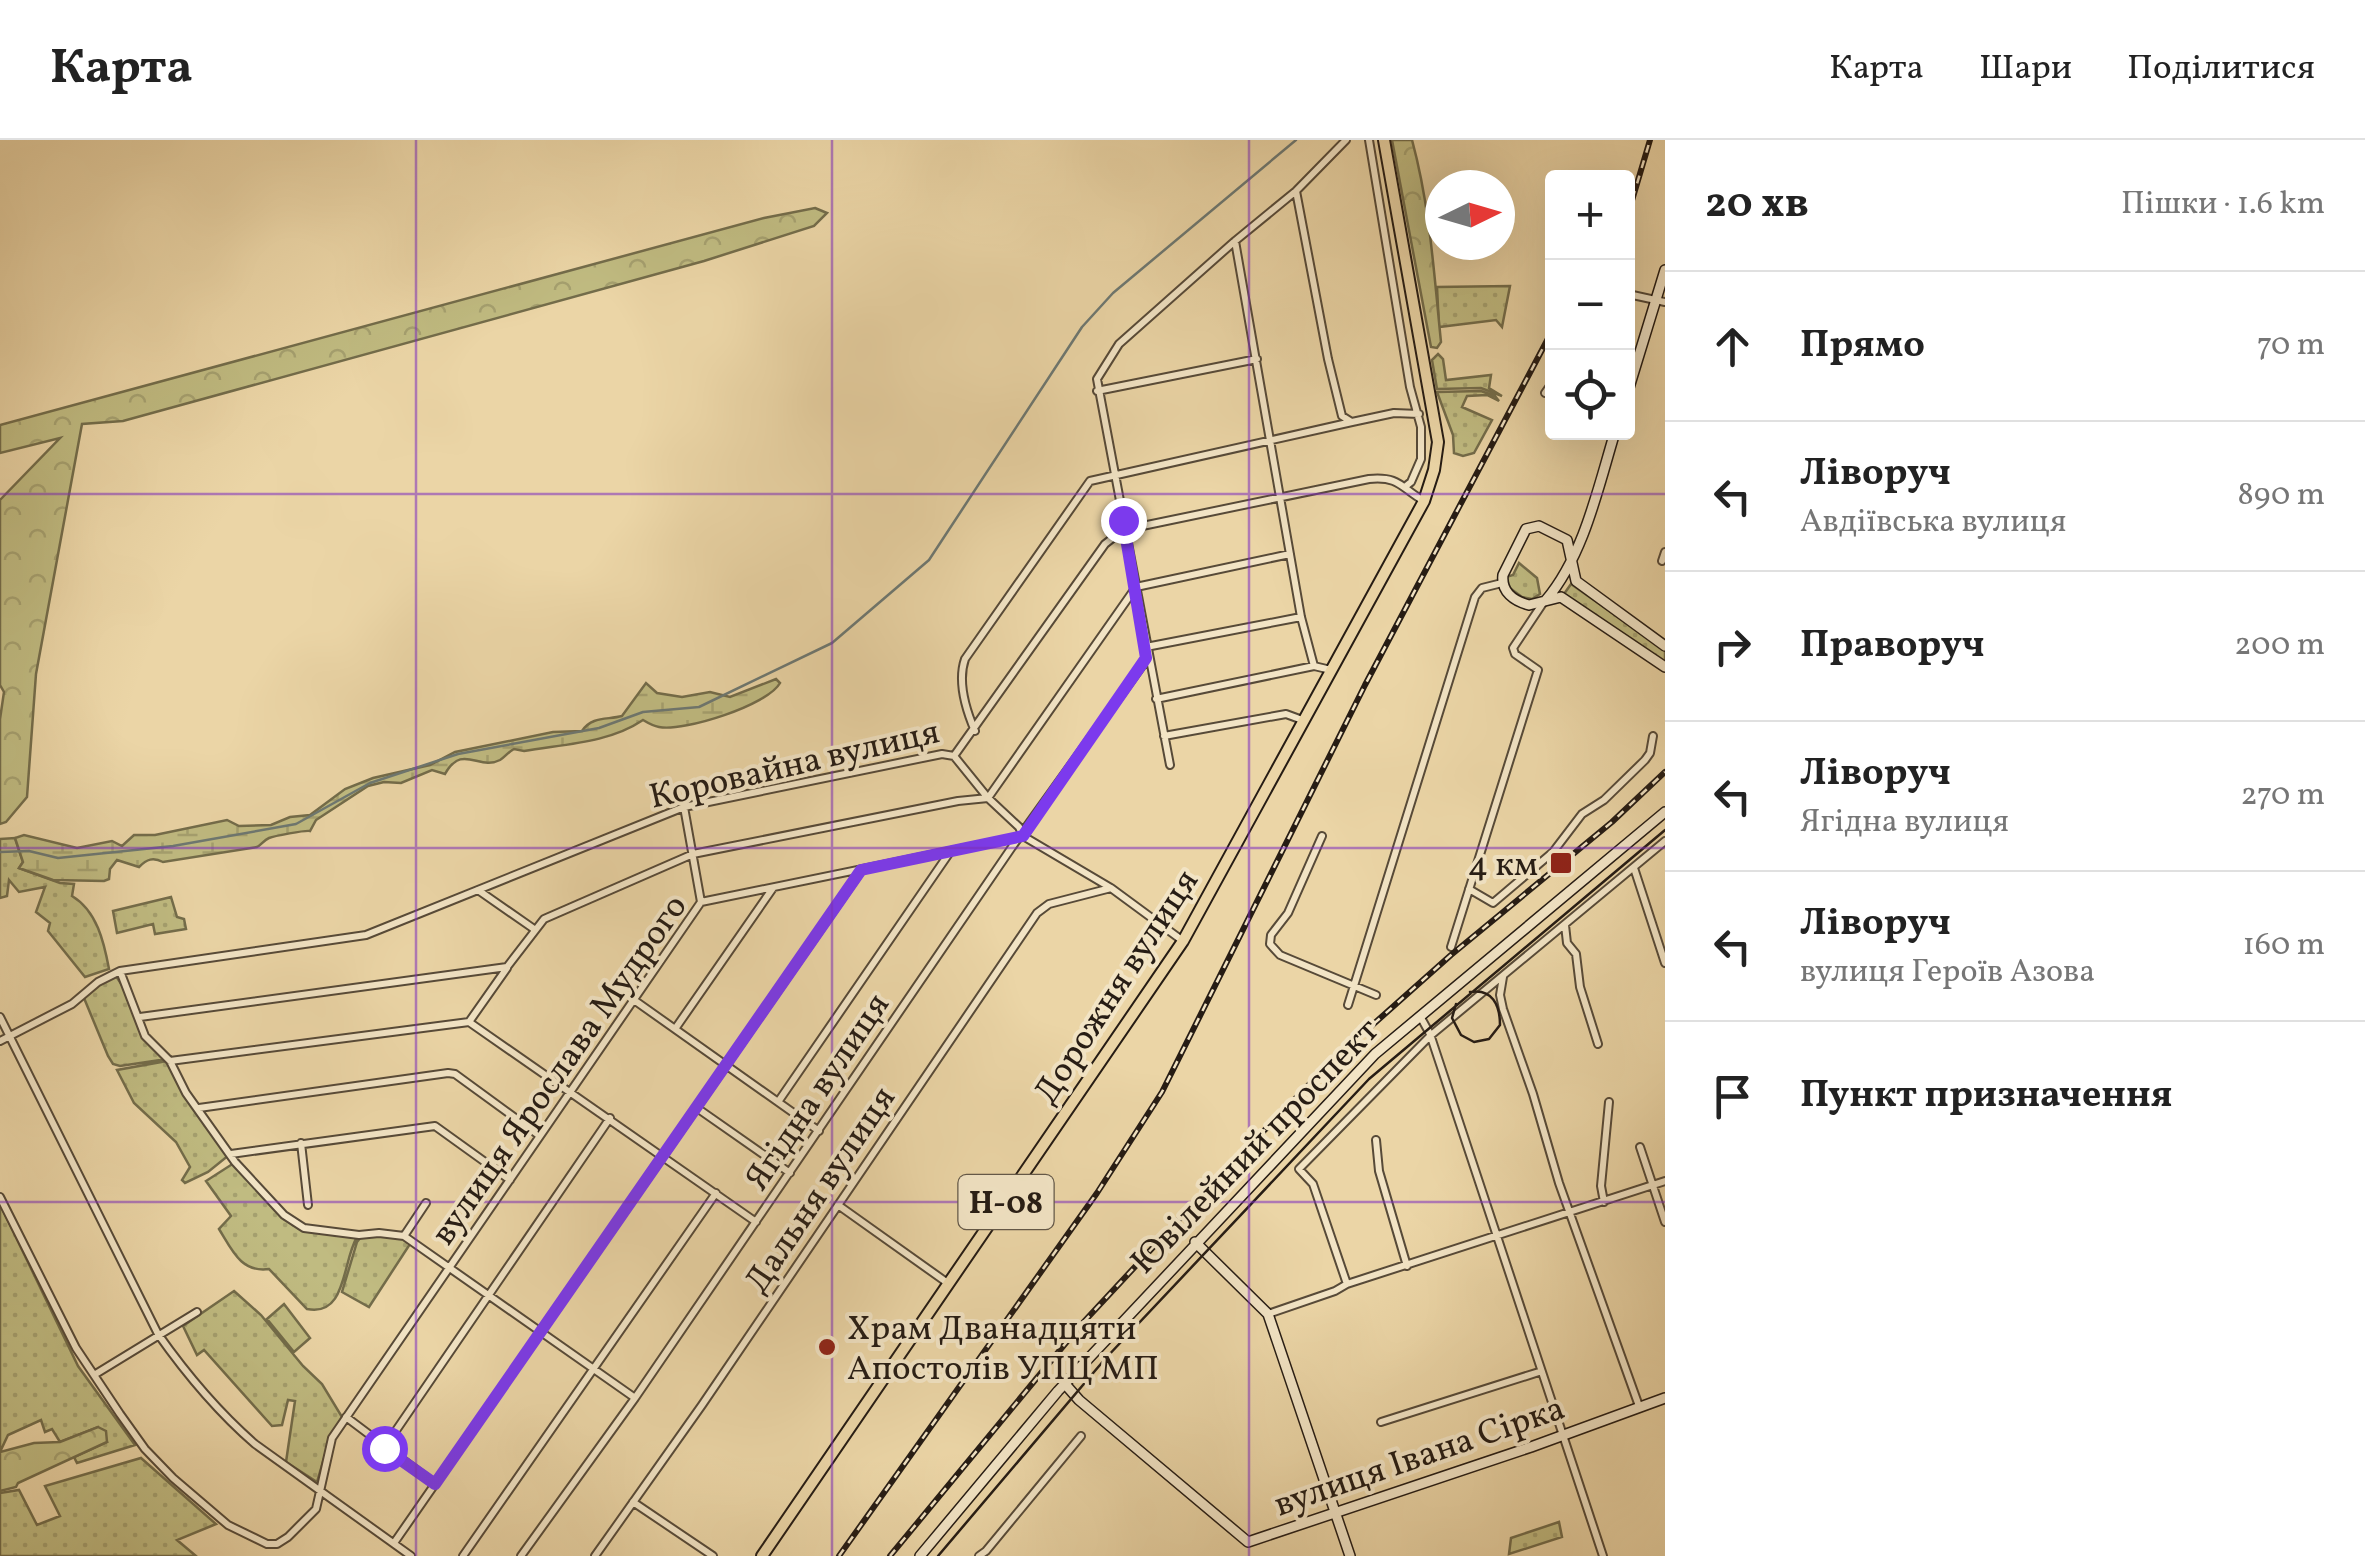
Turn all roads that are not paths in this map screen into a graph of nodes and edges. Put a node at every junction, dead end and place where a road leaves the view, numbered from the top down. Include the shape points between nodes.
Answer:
1 (1346, 140) edge
2 (1369, 140) edge
3 (1384, 140) edge
4 (1296, 191) junction
5 (1235, 240) junction
6 (1665, 270) edge
7 (1635, 296) edge
8 (1660, 301) edge
9 (1256, 359) junction
10 (1635, 371) edge
11 (1097, 391) junction
12 (1419, 414) junction
13 (1342, 416) junction
14 (1352, 422) junction
15 (1338, 425) junction
16 (1270, 440) junction
17 (1613, 440) edge
18 (1114, 474) junction
19 (1406, 486) junction
20 (1280, 498) junction
21 (1424, 502) junction
22 (1123, 530) junction
23 (1290, 554) junction
24 (1572, 554) junction
25 (1558, 582) junction
26 (1502, 583) junction
27 (1136, 587) junction
28 (1561, 597) junction
29 (1543, 602) junction
30 (1301, 617) junction
31 (1665, 646) edge
32 (1146, 650) junction
33 (1314, 666) junction
34 (1665, 667) edge
35 (1333, 670) junction
36 (1156, 699) junction
37 (1306, 721) junction
38 (975, 731) junction
39 (1164, 736) junction
40 (1652, 736) dead end
41 (954, 756) junction
42 (1170, 764) dead end
43 (988, 798) junction
44 (684, 807) junction
45 (1665, 812) edge
46 (1023, 836) junction
47 (1322, 836) dead end
48 (1665, 842) edge
49 (950, 852) junction
50 (694, 854) junction
51 (1634, 868) junction
52 (861, 870) junction
53 (773, 888) junction
54 (1111, 888) junction
55 (1469, 889) junction
56 (477, 890) junction
57 (701, 902) junction
58 (1565, 924) junction
59 (534, 929) junction
60 (1184, 941) junction
61 (1451, 947) dead end
62 (1665, 963) edge
63 (507, 966) junction
64 (120, 971) junction
65 (1503, 976) junction
66 (1353, 984) junction
67 (1376, 995) dead end
68 (634, 1000) junction
69 (1348, 1005) dead end
70 (0, 1016) edge
71 (1420, 1016) junction
72 (140, 1017) junction
73 (469, 1022) junction
74 (675, 1029) junction
75 (10, 1036) junction
76 (1430, 1036) junction
77 (0, 1041) edge
78 (1598, 1044) dead end
79 (170, 1061) junction
80 (726, 1065) junction
81 (572, 1091) junction
82 (778, 1102) junction
83 (1610, 1102) dead end
84 (199, 1108) junction
85 (697, 1108) junction
86 (610, 1118) junction
87 (819, 1131) junction
88 (540, 1136) junction
89 (1376, 1140) dead end
90 (302, 1143) junction
91 (1640, 1147) dead end
92 (231, 1154) junction
93 (664, 1156) junction
94 (790, 1173) junction
95 (510, 1180) junction
96 (1665, 1180) edge
97 (1652, 1185) junction
98 (716, 1193) junction
99 (0, 1198) edge
100 (1604, 1202) junction
101 (426, 1203) dead end
102 (308, 1205) dead end
103 (838, 1205) junction
104 (1572, 1212) junction
105 (756, 1222) junction
106 (1665, 1222) edge
107 (404, 1236) junction
108 (1495, 1238) junction
109 (1195, 1242) junction
110 (450, 1266) junction
111 (1407, 1266) junction
112 (950, 1284) junction
113 (1347, 1284) junction
114 (490, 1296) junction
115 (197, 1312) dead end
116 (1268, 1314) junction
117 (540, 1332) junction
118 (158, 1334) junction
119 (595, 1370) junction
120 (1539, 1372) junction
121 (94, 1375) junction
122 (1065, 1384) junction
123 (634, 1398) junction
124 (1665, 1398) edge
125 (1638, 1406) junction
126 (346, 1417) junction
127 (1381, 1422) dead end
128 (1081, 1436) dead end
129 (1561, 1436) junction
130 (384, 1448) junction
131 (435, 1484) junction
132 (322, 1491) junction
133 (633, 1502) junction
134 (1336, 1513) junction
135 (394, 1544) junction
136 (411, 1556) edge
137 (463, 1556) edge
138 (521, 1556) edge
139 (595, 1556) edge
140 (713, 1556) edge
141 (762, 1556) edge
142 (920, 1556) edge
143 (979, 1556) edge
144 (1350, 1556) edge
145 (1602, 1556) edge

1 - 4 street
2 - 12 street
3 - 21 main road, Дорожня вулиця / Н-08 via 1434,409 1438,456
4 - 5 street
4 - 13 street
5 - 9 street
5 - 11 street via 1119,344 1097,379
6 - 8 main road
7 - 8 street
8 - 10 main road
9 - 11 street
9 - 16 street
11 - 18 street
12 - 14 street
12 - 19 street via 1420,458
13 - 14 street
13 - 15 street
14 - 15 street
15 - 16 street
16 - 18 street
16 - 20 street
17 - 24 main road
18 - 22 street
18 - 38 street via 1086,486 965,659 964,694
19 - 20 street via 1369,479
19 - 21 street
20 - 22 street
20 - 23 street
21 - 35 main road, Дорожня вулиця / Н-08
22 - 27 street
22 - 38 street, Коровайна вулиця via 1106,544
23 - 27 street
23 - 30 street
24 - 25 main road
24 - 26 main road via 1567,540 1532,526
24 - 31 main road via 1576,581
25 - 28 main road
25 - 29 main road
26 - 29 main road via 1522,604
26 - 66 street via 1474,597
27 - 32 street
27 - 43 street
28 - 29 main road
28 - 34 main road
29 - 55 street via 1514,648 1538,670
30 - 32 street
30 - 33 street
32 - 36 street
32 - 46 street, Ягідна вулиця
33 - 35 street
33 - 36 street
35 - 37 main road, Дорожня вулиця / Н-08
36 - 39 street
37 - 39 street via 1286,714
37 - 60 main road, Дорожня вулиця / Н-08
38 - 41 street, Коровайна вулиця
39 - 42 street
40 - 55 street via 1645,760 1493,903
41 - 43 street
41 - 44 street, Коровайна вулиця
43 - 46 street
43 - 50 street
44 - 50 street
44 - 56 street, Коровайна вулиця
45 - 71 main road, Ювілейний проспект
46 - 49 street, вулиця Ярослава Мудрого
46 - 54 street
46 - 87 street, Ягідна вулиця
47 - 66 street via 1270,944 1280,956
48 - 51 street
49 - 52 street, вулиця Ярослава Мудрого
49 - 82 street
50 - 57 street
50 - 59 street
51 - 58 street
51 - 62 street
52 - 53 street, вулиця Ярослава Мудрого
52 - 80 street
53 - 57 street, вулиця Ярослава Мудрого
53 - 74 street
54 - 60 street
54 - 103 street, Дальня вулиця via 1037,913
55 - 61 street
56 - 59 street
56 - 64 street, Коровайна вулиця via 366,935
57 - 68 street, вулиця Ярослава Мудрого
58 - 65 street
58 - 78 street
59 - 63 street
60 - 112 main road, Дорожня вулиця / Н-08
63 - 72 street
63 - 73 street
64 - 72 street
64 - 75 street, Коровайна вулиця
65 - 76 street
65 - 104 street via 1503,1009
66 - 67 street
66 - 69 street
68 - 74 street
68 - 81 street, вулиця Ярослава Мудрого
70 - 75 street
71 - 76 street
71 - 109 main road, Ювілейний проспект
72 - 79 street via 145,1036
73 - 79 street
73 - 81 street
74 - 80 street
75 - 77 street, Коровайна вулиця
75 - 118 street
76 - 108 street
76 - 113 street via 1299,1168 1314,1184
79 - 84 street
80 - 82 street
80 - 85 street
81 - 86 street
81 - 88 street, вулиця Ярослава Мудрого
82 - 87 street
83 - 100 street
84 - 88 street via 448,1073
84 - 92 street
85 - 93 street
85 - 94 street
86 - 93 street
86 - 114 street
87 - 94 street, Ягідна вулиця
88 - 95 street, вулиця Ярослава Мудрого
89 - 111 street
90 - 92 street
90 - 95 street via 435,1126
90 - 102 street
91 - 97 street
92 - 107 street via 294,1224
93 - 98 street
93 - 117 street
94 - 105 street, Ягідна вулиця
95 - 110 street, вулиця Ярослава Мудрого
96 - 97 street
97 - 100 street
97 - 106 street
98 - 105 street
98 - 119 street
99 - 121 street
100 - 104 street
101 - 107 street
103 - 112 street
103 - 133 street, Дальня вулиця
104 - 108 street
104 - 125 street
105 - 123 street, Ягідна вулиця
107 - 110 street
108 - 111 street
108 - 120 street
109 - 116 main road
109 - 122 main road, Ювілейний проспект
110 - 114 street
110 - 126 street, вулиця Ярослава Мудрого
111 - 113 street
112 - 141 main road, Дорожня вулиця / Н-08
113 - 116 street
114 - 117 street
114 - 130 street
115 - 118 street
116 - 134 main road
117 - 119 street
117 - 131 street
118 - 121 street
118 - 132 street via 232,1424
119 - 123 street
119 - 137 street
120 - 127 street
120 - 129 street
121 - 132 street via 145,1449 240,1533 267,1544 284,1540 316,1509
122 - 134 main road, вулиця Івана Сірка via 1248,1542
122 - 142 main road, Ювілейний проспект
123 - 138 street, Ягідна вулиця
124 - 125 main road, вулиця Івана Сірка
125 - 129 main road, вулиця Івана Сірка
126 - 130 street
126 - 132 street, вулиця Ярослава Мудрого via 332,1438
128 - 143 street
129 - 134 main road, вулиця Івана Сірка
129 - 145 street
130 - 131 street
131 - 135 street
132 - 135 street
133 - 139 street, Дальня вулиця
133 - 140 street
134 - 144 main road
135 - 136 street

